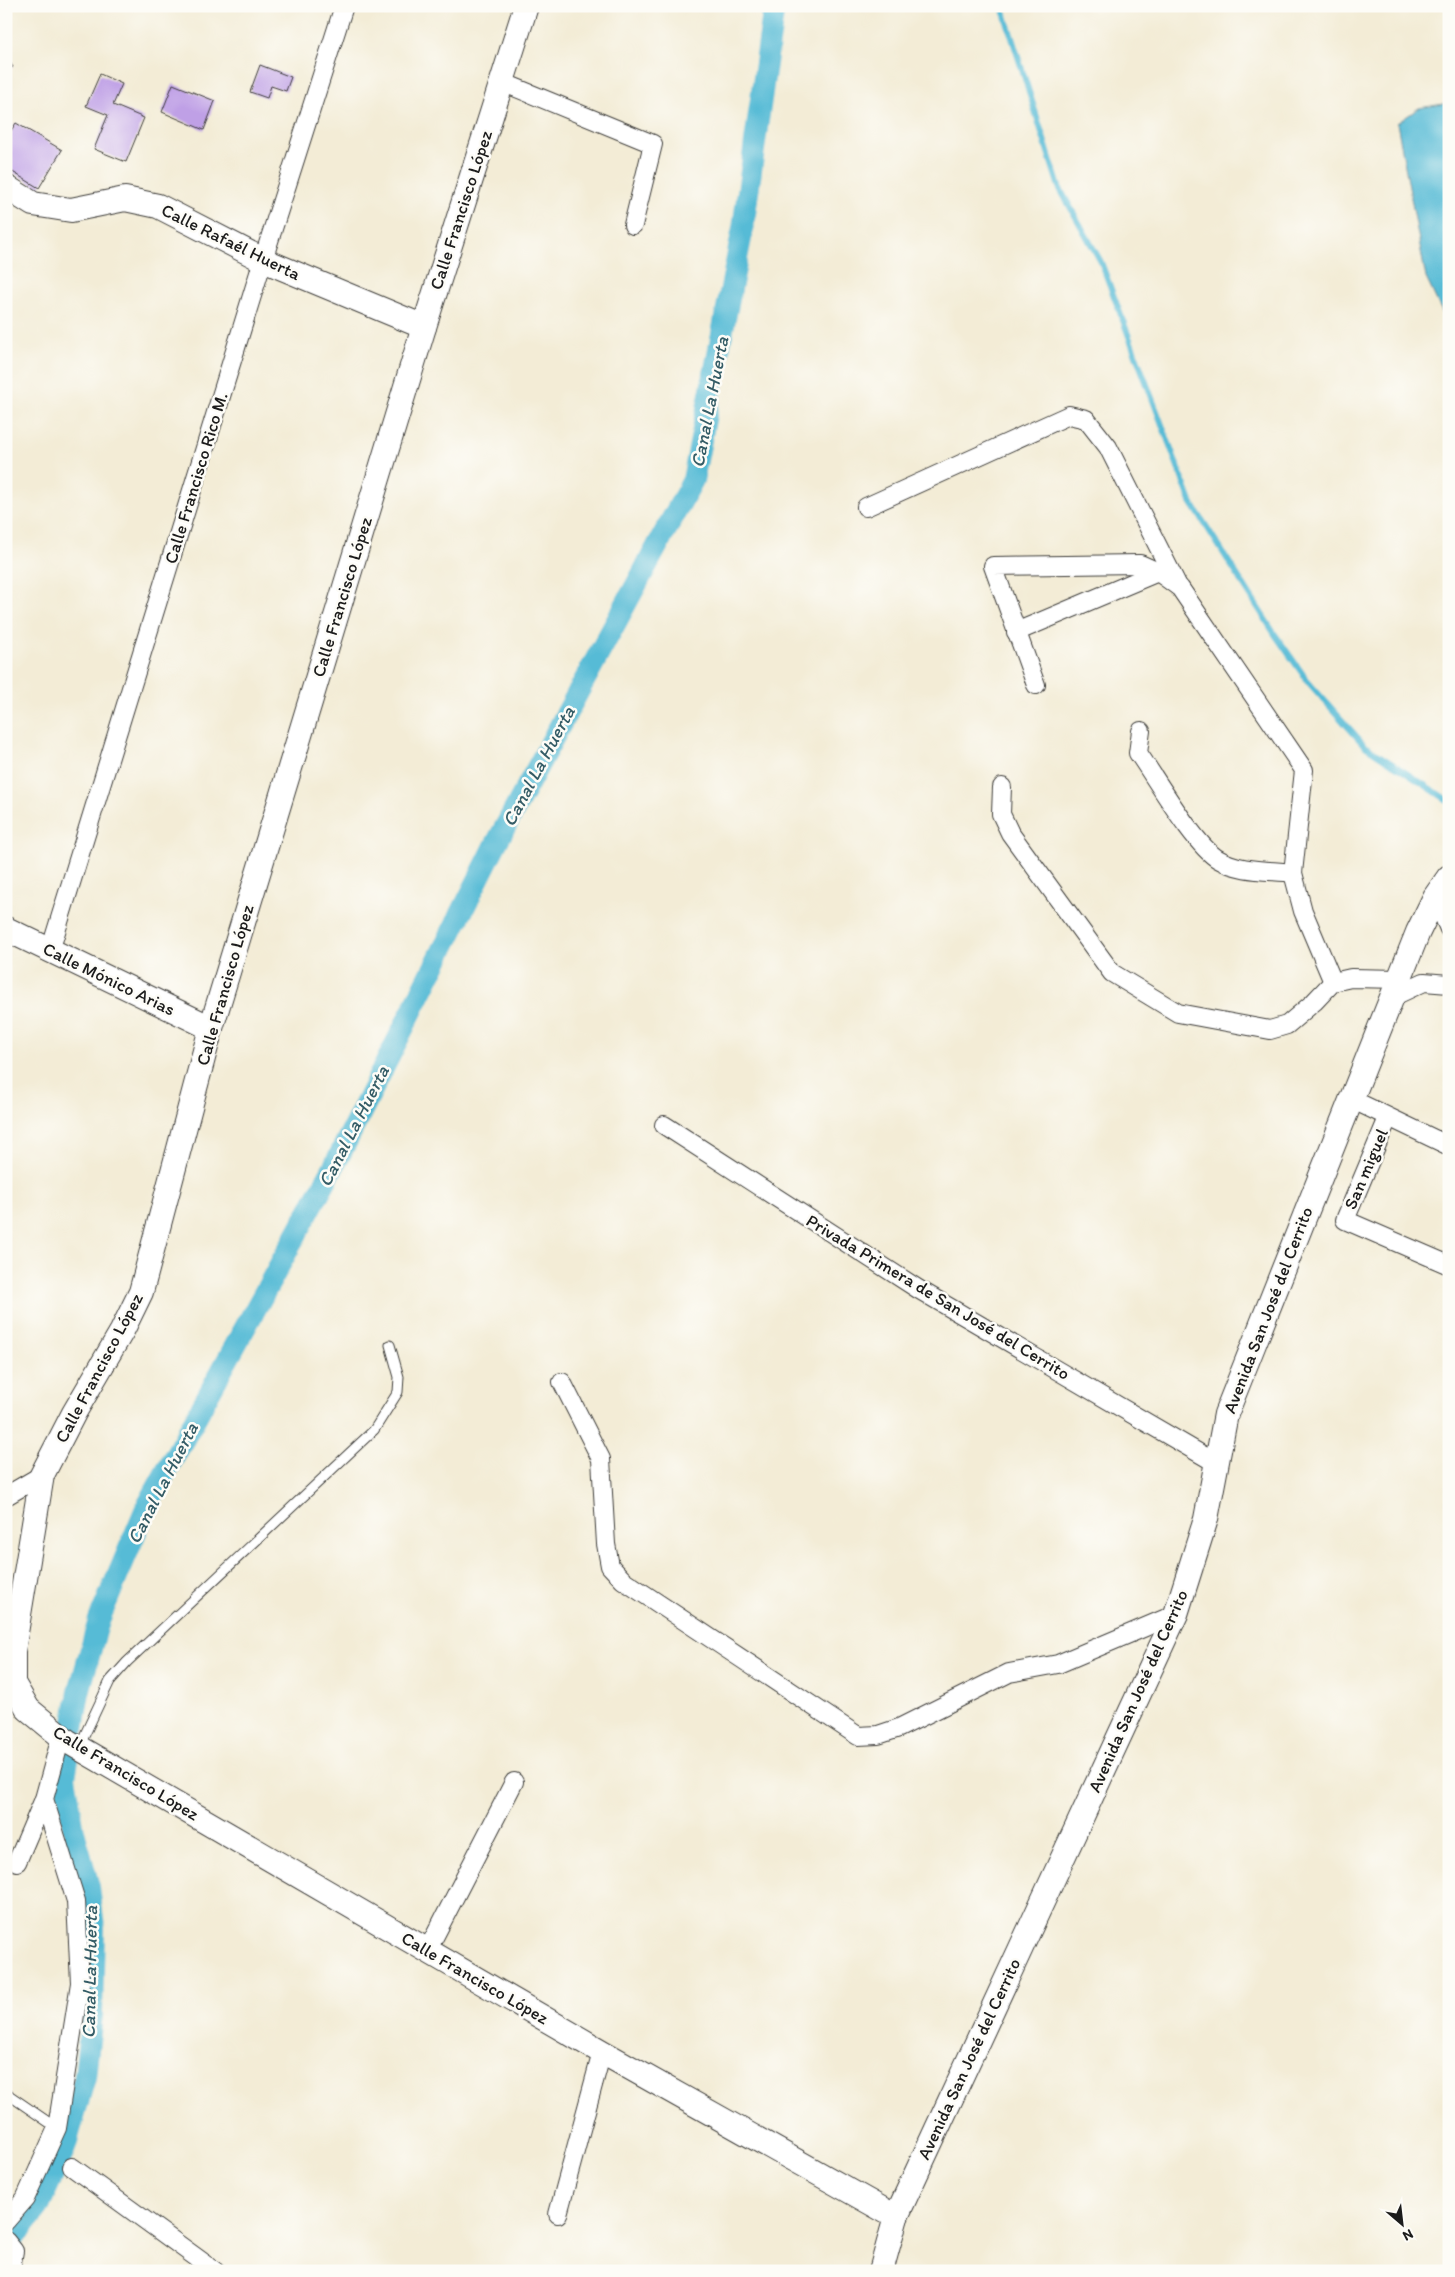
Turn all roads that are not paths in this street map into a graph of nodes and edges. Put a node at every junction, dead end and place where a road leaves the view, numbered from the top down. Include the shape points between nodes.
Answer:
1 (344, 6) edge
2 (526, 6) edge
3 (502, 82) junction
4 (6, 187) edge
5 (633, 225) dead end
6 (263, 260) junction
7 (424, 327) junction
8 (866, 508) dead end
9 (1158, 572) junction
10 (1180, 588) junction
11 (1016, 632) junction
12 (1036, 685) dead end
13 (1141, 731) dead end
14 (1002, 787) dead end
15 (1293, 873) junction
16 (1449, 877) edge
17 (1435, 897) junction
18 (6, 929) edge
19 (1449, 929) edge
20 (50, 950) junction
21 (1333, 982) junction
22 (1449, 984) edge
23 (1396, 988) junction
24 (211, 1028) junction
25 (1351, 1099) junction
26 (1388, 1118) junction
27 (664, 1126) dead end
28 (1449, 1146) edge
29 (1449, 1265) edge
30 (390, 1345) dead end
31 (562, 1382) dead end
32 (1216, 1462) junction
33 (42, 1475) junction
34 (6, 1496) edge
35 (1176, 1614) junction
36 (70, 1743) junction
37 (514, 1782) dead end
38 (44, 1799) junction
39 (17, 1862) dead end
40 (427, 1951) junction
41 (602, 2052) junction
42 (6, 2093) edge
43 (57, 2128) junction
44 (72, 2167) dead end
45 (558, 2214) dead end
46 (896, 2217) junction
47 (6, 2221) edge
48 (10, 2246) edge
49 (8, 2271) edge
50 (215, 2271) edge
51 (882, 2271) edge

1 - 6 street, Calle Francisco Rico M.
2 - 3 street, Calle Francisco López
3 - 5 street via 653,144
3 - 7 street, Calle Francisco López
4 - 6 street, Calle Rafaél Huerta via 33,204 71,210 124,199 158,206
6 - 7 street, Calle Rafaél Huerta
6 - 20 street, Calle Francisco Rico M.
7 - 24 street, Calle Francisco López
8 - 10 street via 1069,415 1086,418 1108,446
9 - 10 street
9 - 11 street
9 - 11 street via 1140,564 992,566
10 - 15 street via 1304,770
11 - 12 street
13 - 15 street via 1138,753 1197,839 1217,859 1240,868
14 - 21 street via 1001,814 1010,833 1112,973 1178,1013 1270,1030 1287,1025
15 - 21 street via 1303,911
16 - 17 street, Avenida San José del Cerrito
17 - 19 street
17 - 23 street, Avenida San José del Cerrito
18 - 20 street, Calle Mónico Arias
20 - 24 street, Calle Mónico Arias
21 - 23 street via 1351,978
22 - 23 street via 1424,982
23 - 25 street, Avenida San José del Cerrito
24 - 33 street, Calle Francisco López via 141,1292
25 - 26 street
25 - 32 street, Avenida San José del Cerrito via 1226,1414
26 - 28 street
26 - 29 street, San miguel via 1345,1220
27 - 32 street, Privada Primera de San José del Cerrito via 918,1289
30 - 36 lane via 399,1377 398,1392 374,1430 126,1662
31 - 35 street via 601,1459 610,1566 623,1580 858,1736 878,1735 900,1728 1009,1673 1058,1664
32 - 35 street, Avenida San José del Cerrito via 1206,1519
33 - 34 street
33 - 36 street, Calle Francisco López via 13,1651 13,1683 28,1709
35 - 46 street, Avenida San José del Cerrito
36 - 38 street
36 - 40 street, Calle Francisco López
37 - 40 street
38 - 39 street
38 - 43 street via 76,1901 80,1983
40 - 41 street, Calle Francisco López
41 - 45 street
41 - 46 street, Calle Francisco López
42 - 43 lane
43 - 47 street via 25,2199
44 - 50 street
46 - 51 street, Avenida San José del Cerrito
48 - 49 street via 11,2268

